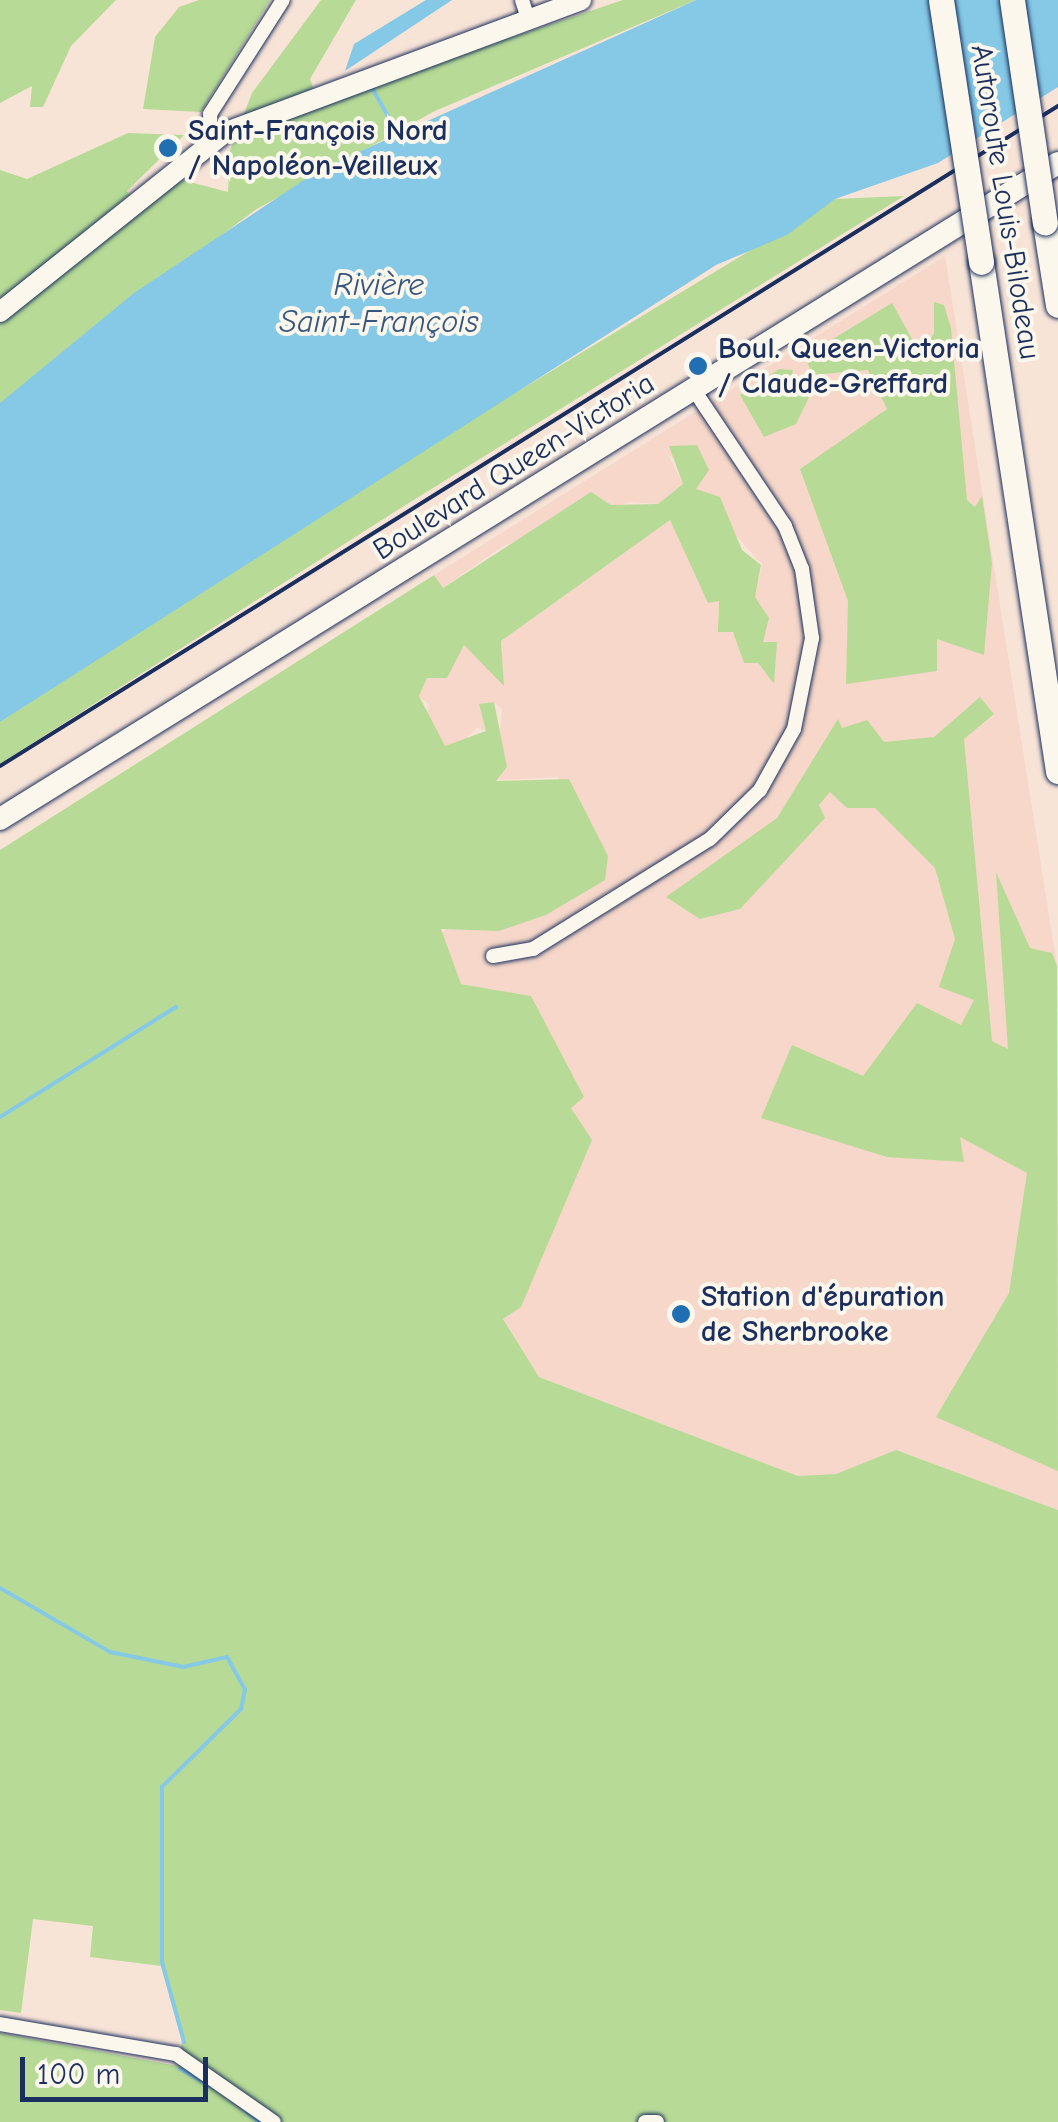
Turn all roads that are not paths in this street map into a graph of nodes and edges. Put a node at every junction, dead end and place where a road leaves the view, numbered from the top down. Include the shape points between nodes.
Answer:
1 (283, 0) edge
2 (581, 0) edge
3 (941, 0) edge
4 (1012, 0) edge
5 (525, 9) edge
6 (211, 140) junction
7 (1058, 163) edge
8 (1058, 305) edge
9 (0, 312) edge
10 (694, 390) junction
11 (1058, 770) edge
12 (0, 819) edge
13 (493, 956) dead end
14 (0, 2024) edge
15 (274, 2122) edge
16 (645, 2122) edge
17 (657, 2122) edge

1 - 6 street via 210,114
2 - 5 street
3 - 11 highway, Autoroute Louis-Bilodeau, bridge
4 - 8 highway, Autoroute Louis-Bilodeau, bridge
5 - 6 street
6 - 9 street
7 - 10 main road, Boulevard Queen-Victoria
10 - 12 main road, Boulevard Queen-Victoria
10 - 13 street via 785,526 802,569 811,650 794,729 760,790 710,839 533,949
14 - 15 street via 176,2054
16 - 17 street

